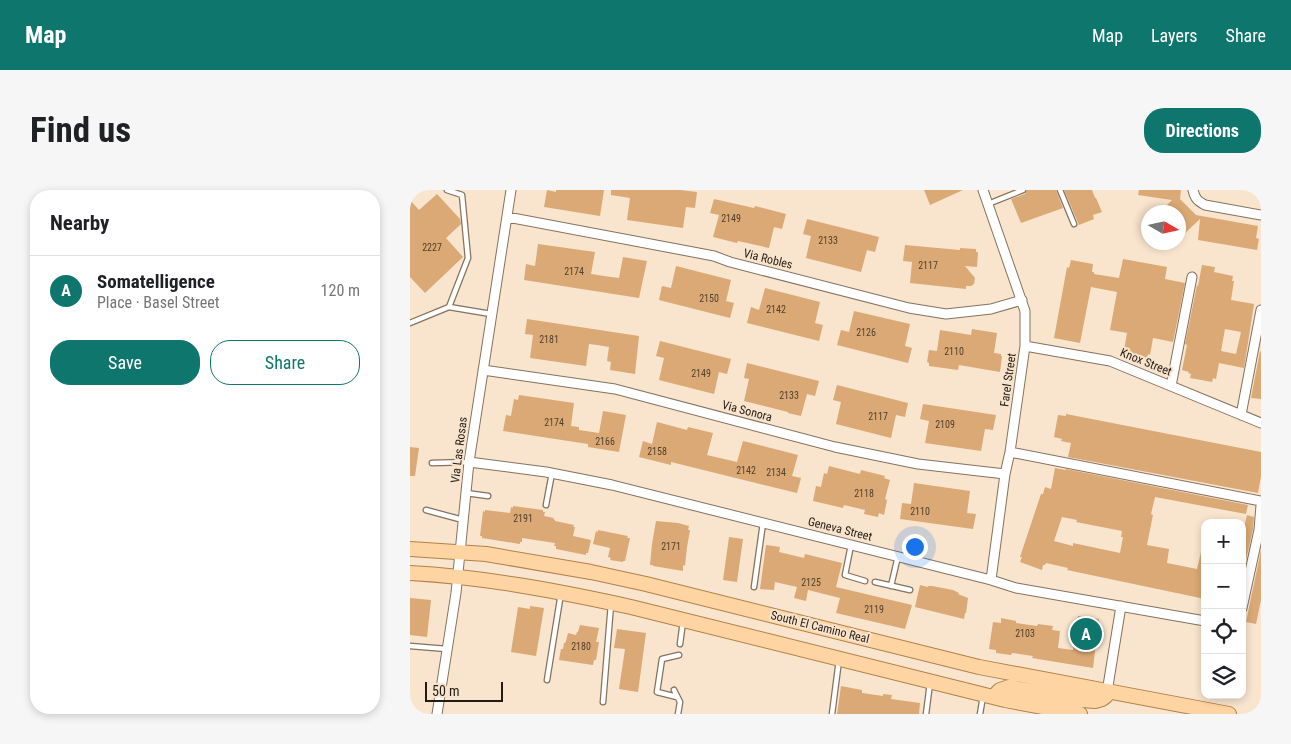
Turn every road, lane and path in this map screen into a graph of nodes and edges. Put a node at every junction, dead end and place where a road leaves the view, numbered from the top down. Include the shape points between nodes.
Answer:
1 (447, 190) edge
2 (511, 190) edge
3 (983, 190) edge
4 (1023, 190) edge
5 (1060, 190) edge
6 (1193, 190) edge
7 (988, 204) junction
8 (1261, 215) edge
9 (507, 217) junction
10 (1074, 224) dead end
11 (1192, 277) dead end
12 (1022, 300) junction
13 (449, 307) junction
14 (1261, 310) edge
15 (491, 314) junction
16 (410, 323) edge
17 (1025, 346) junction
18 (483, 370) junction
19 (1171, 386) junction
20 (1241, 414) junction
21 (1257, 421) edge
22 (1010, 452) junction
23 (469, 462) junction
24 (432, 463) dead end
25 (552, 473) junction
26 (1005, 474) junction
27 (466, 493) junction
28 (488, 496) dead end
29 (1261, 500) edge
30 (546, 505) dead end
31 (1261, 506) edge
32 (426, 510) dead end
33 (463, 520) junction
34 (763, 523) junction
35 (852, 545) junction
36 (410, 549) edge
37 (460, 552) junction
38 (898, 556) junction
39 (410, 573) edge
40 (457, 577) junction
41 (991, 580) junction
42 (864, 581) dead end
43 (875, 582) dead end
44 (891, 586) junction
45 (754, 587) dead end
46 (910, 590) dead end
47 (1246, 590) edge
48 (561, 592) junction
49 (611, 602) junction
50 (1121, 606) junction
51 (684, 620) junction
52 (1201, 620) edge
53 (680, 644) dead end
54 (410, 646) edge
55 (448, 650) junction
56 (679, 655) dead end
57 (840, 659) junction
58 (547, 680) dead end
59 (930, 681) junction
60 (674, 690) dead end
61 (1108, 692) junction
62 (988, 696) junction
63 (678, 697) junction
64 (602, 702) dead end
65 (437, 714) edge
66 (678, 714) edge
67 (832, 714) edge
68 (926, 714) edge
69 (980, 714) edge
70 (1080, 714) edge
71 (1229, 714) edge

1 - 13 lane via 462,195 468,258
2 - 9 street, Via Las Rosas
3 - 7 street, Farel Street
4 - 7 lane
5 - 10 lane
6 - 8 street via 1194,196 1205,206
7 - 12 street, Farel Street
9 - 12 street, Via Robles via 714,256 909,308 946,314
9 - 15 street, Via Las Rosas
11 - 19 street
12 - 17 street, Farel Street
13 - 15 lane
13 - 16 lane
14 - 20 street
15 - 18 street, Via Las Rosas
17 - 19 street, Knox Street via 1110,361
17 - 22 street, Farel Street
18 - 23 street, Via Las Rosas
18 - 26 street, Via Sonora via 615,389 835,447 918,464
19 - 20 street, Knox Street
20 - 21 street, Knox Street
22 - 26 street, Farel Street
22 - 29 street
23 - 24 lane
23 - 25 street, Geneva Street
23 - 27 street, Via Las Rosas
25 - 30 lane
25 - 34 street, Geneva Street
26 - 41 street, Farel Street
27 - 28 lane
27 - 33 street, Via Las Rosas
31 - 47 street
32 - 33 lane
33 - 37 street, Via Las Rosas
34 - 35 street, Geneva Street
34 - 45 lane
35 - 38 street, Geneva Street
35 - 42 lane via 845,576
36 - 37 main road, South El Camino Real
37 - 40 street, Via Las Rosas
37 - 61 main road, South El Camino Real via 591,572 979,667
38 - 41 street, Geneva Street
38 - 44 lane
39 - 40 main road
40 - 48 main road
40 - 55 street, Via Las Rosas
41 - 50 street, Geneva Street via 1016,588
43 - 44 lane
44 - 46 lane
48 - 49 main road
48 - 58 lane
49 - 51 main road
49 - 64 lane
50 - 52 street, Geneva Street
50 - 61 street
51 - 53 lane
51 - 57 main road
54 - 55 lane
55 - 65 street, Via Las Rosas
56 - 63 lane via 662,659 657,692
57 - 59 main road
57 - 67 lane
59 - 62 main road
59 - 68 lane
60 - 63 lane
61 - 62 main road via 1095,701 1009,687
61 - 71 main road, South El Camino Real
62 - 69 lane
62 - 70 main road
63 - 66 lane

